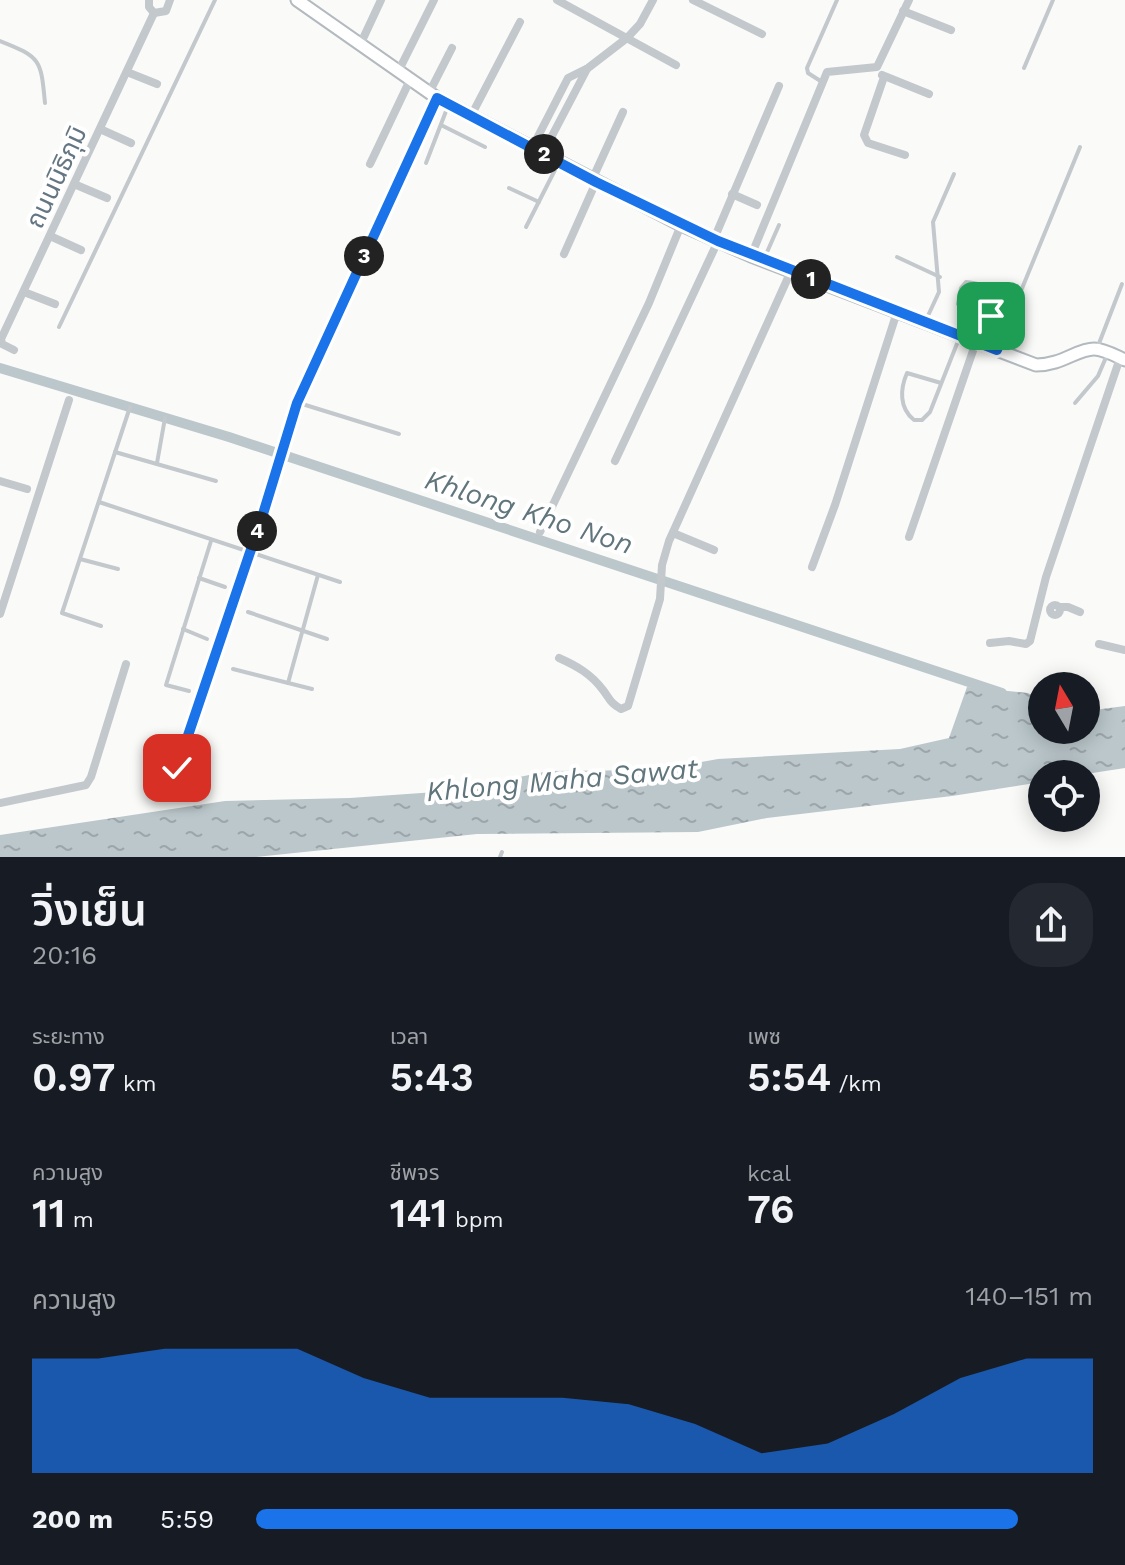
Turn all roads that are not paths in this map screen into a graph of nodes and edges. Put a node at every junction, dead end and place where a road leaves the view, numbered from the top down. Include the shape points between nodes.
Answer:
1 (149, 0) edge
2 (170, 0) edge
3 (215, 0) edge
4 (381, 0) edge
5 (434, 0) edge
6 (557, 0) edge
7 (653, 0) edge
8 (693, 0) edge
9 (837, 0) edge
10 (909, 0) edge
11 (1053, 0) edge
12 (303, 2) edge
13 (903, 11) junction
14 (154, 13) junction
15 (520, 22) dead end
16 (951, 30) dead end
17 (762, 34) dead end
18 (627, 38) junction
19 (0, 41) edge
20 (360, 45) junction
21 (452, 48) dead end
22 (676, 65) dead end
23 (877, 67) junction
24 (588, 68) junction
25 (1024, 68) dead end
26 (127, 72) junction
27 (398, 72) junction
28 (884, 77) junction
29 (410, 80) junction
30 (822, 82) junction
31 (157, 84) dead end
32 (779, 86) dead end
33 (929, 94) dead end
34 (433, 95) junction
35 (45, 103) dead end
36 (449, 105) junction
37 (623, 112) dead end
38 (471, 116) junction
39 (441, 125) junction
40 (100, 129) junction
41 (131, 143) dead end
42 (485, 147) dead end
43 (1080, 147) dead end
44 (537, 150) junction
45 (905, 155) dead end
46 (559, 162) junction
47 (426, 163) dead end
48 (370, 164) dead end
49 (954, 174) dead end
50 (594, 181) junction
51 (74, 184) junction
52 (509, 188) dead end
53 (732, 194) junction
54 (107, 198) dead end
55 (539, 202) junction
56 (757, 205) dead end
57 (681, 225) junction
58 (779, 225) dead end
59 (526, 227) dead end
60 (50, 236) junction
61 (716, 240) junction
62 (81, 250) dead end
63 (564, 254) dead end
64 (751, 256) junction
65 (897, 257) dead end
66 (763, 261) junction
67 (791, 271) junction
68 (940, 277) junction
69 (1122, 284) dead end
70 (24, 292) junction
71 (1000, 293) junction
72 (1017, 300) junction
73 (55, 304) dead end
74 (897, 312) junction
75 (925, 322) junction
76 (59, 327) dead end
77 (960, 335) junction
78 (976, 342) junction
79 (14, 350) dead end
80 (997, 350) junction
81 (1103, 351) junction
82 (1123, 359) edge
83 (941, 383) junction
84 (69, 400) dead end
85 (297, 403) junction
86 (1075, 403) dead end
87 (130, 407) dead end
88 (165, 418) dead end
89 (399, 434) dead end
90 (115, 452) junction
91 (615, 461) dead end
92 (156, 464) junction
93 (0, 481) edge
94 (216, 481) dead end
95 (27, 489) dead end
96 (99, 502) junction
97 (540, 532) dead end
98 (673, 533) junction
99 (909, 537) dead end
100 (211, 541) junction
101 (714, 550) dead end
102 (250, 554) junction
103 (80, 559) junction
104 (812, 567) dead end
105 (118, 569) dead end
106 (318, 575) junction
107 (199, 578) junction
108 (340, 582) dead end
109 (1044, 585) junction
110 (225, 587) dead end
111 (248, 612) dead end
112 (1080, 612) dead end
113 (0, 614) edge
114 (101, 626) dead end
115 (183, 629) junction
116 (303, 630) junction
117 (207, 639) dead end
118 (327, 639) dead end
119 (990, 643) dead end
120 (1099, 644) dead end
121 (1125, 650) edge
122 (559, 658) dead end
123 (126, 664) dead end
124 (233, 669) dead end
125 (288, 683) junction
126 (312, 689) dead end
127 (189, 691) dead end
128 (154, 775) dead end
129 (0, 803) edge

1 - 14 street
2 - 14 street via 166,11
3 - 76 lane
4 - 20 street
5 - 27 street
6 - 18 street
7 - 18 street
8 - 17 street
9 - 30 lane via 807,68
10 - 13 street
11 - 25 lane
12 - 20 street
13 - 16 street
13 - 23 street
14 - 26 street, ถนนนิธิภุมิ
15 - 38 street
18 - 22 street
18 - 24 street
19 - 35 lane via 37,59
20 - 27 street
21 - 34 street
23 - 28 street
23 - 30 street via 834,70
24 - 44 street
24 - 44 street via 568,78
26 - 31 street
26 - 40 street, ถนนนิธิภุมิ
27 - 29 street
28 - 33 street
28 - 45 street via 864,135 868,143
29 - 34 street
29 - 48 street
30 - 64 street
32 - 53 street
34 - 36 street
34 - 85 street
36 - 38 street
36 - 39 lane
37 - 50 street
38 - 44 street
39 - 42 lane
39 - 47 lane
40 - 41 street
40 - 51 street, ถนนนิธิภุมิ
43 - 72 lane
44 - 46 street
46 - 50 street
46 - 55 lane
49 - 68 lane via 933,222
50 - 57 street
50 - 63 street
51 - 54 street
51 - 60 street, ถนนนิธิภุมิ
52 - 55 lane
53 - 56 street
53 - 61 street
55 - 59 lane
57 - 61 street
57 - 97 street
58 - 66 lane
60 - 62 street
60 - 70 street, ถนนนิธิภุมิ
61 - 64 street
61 - 91 street
64 - 66 street
65 - 68 lane
66 - 67 street
67 - 74 street
67 - 98 street
68 - 75 lane
69 - 81 lane
70 - 73 street
70 - 79 street, ถนนนิธิภุมิ via 1,339
71 - 71 lane via 988,316 958,304 966,282
71 - 72 lane
72 - 80 lane
74 - 75 street
74 - 104 street
75 - 77 street
77 - 78 street
77 - 83 lane
78 - 80 street
78 - 99 street
80 - 81 street via 1036,365 1052,365 1089,349
81 - 82 street
81 - 86 lane via 1098,376
82 - 109 street
83 - 83 lane via 907,373 902,404 908,416 922,420
84 - 113 street
85 - 89 lane
85 - 102 street
87 - 90 lane
88 - 92 lane
90 - 92 lane
90 - 96 lane
92 - 94 lane
93 - 95 street
96 - 100 lane
96 - 103 lane
98 - 101 street
98 - 122 street via 628,706 610,703 582,668
100 - 102 lane
100 - 107 lane
102 - 106 lane
102 - 128 street via 177,768
103 - 105 lane
103 - 114 lane via 62,613
106 - 108 lane
106 - 116 lane
107 - 110 lane
107 - 115 lane
109 - 112 street via 1057,606
109 - 119 street via 1030,641
111 - 116 lane
115 - 117 lane
115 - 127 lane via 166,685
116 - 118 lane
116 - 125 lane
120 - 121 street
123 - 129 street via 86,785
124 - 125 lane
125 - 126 lane

